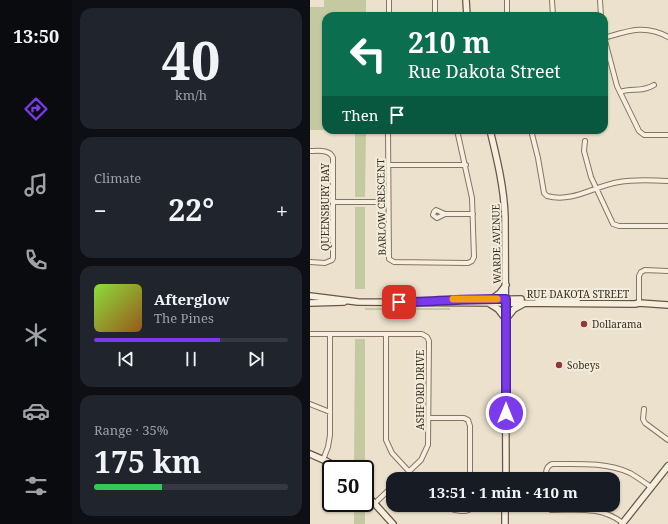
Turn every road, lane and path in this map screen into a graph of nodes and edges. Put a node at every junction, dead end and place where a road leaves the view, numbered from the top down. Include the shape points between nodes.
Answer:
1 (389, 0) edge
2 (435, 0) edge
3 (466, 0) edge
4 (507, 0) edge
5 (552, 0) edge
6 (600, 0) edge
7 (389, 12) edge
8 (435, 12) edge
9 (467, 12) edge
10 (507, 12) edge
11 (553, 12) edge
12 (601, 12) edge
13 (608, 36) edge
14 (668, 38) edge
15 (608, 53) edge
16 (654, 85) dead end
17 (620, 92) junction
18 (388, 134) edge
19 (458, 134) edge
20 (491, 134) edge
21 (533, 134) edge
22 (668, 135) edge
23 (585, 141) dead end
24 (310, 151) edge
25 (388, 165) junction
26 (466, 165) junction
27 (668, 181) edge
28 (596, 189) junction
29 (333, 202) junction
30 (388, 202) junction
31 (445, 214) dead end
32 (473, 214) junction
33 (668, 226) edge
34 (310, 262) edge
35 (668, 270) edge
36 (506, 285) junction
37 (310, 296) edge
38 (350, 301) junction
39 (490, 301) junction
40 (506, 301) junction
41 (523, 301) junction
42 (310, 303) edge
43 (639, 303) junction
44 (668, 305) edge
45 (506, 319) junction
46 (310, 334) edge
47 (330, 334) junction
48 (386, 334) junction
49 (310, 404) edge
50 (644, 409) dead end
51 (330, 412) junction
52 (428, 418) junction
53 (668, 440) edge
54 (310, 454) edge
55 (323, 460) joint
56 (668, 466) edge
57 (409, 472) joint
58 (470, 472) edge
59 (506, 472) edge
60 (546, 472) edge
61 (651, 487) junction
62 (386, 493) edge
63 (374, 504) joint
64 (505, 512) edge
65 (604, 512) edge
66 (393, 524) edge
67 (505, 524) edge
68 (623, 524) edge

1 - 7 street
2 - 8 street
3 - 9 main road
4 - 10 street
5 - 11 street
6 - 12 street
13 - 14 street via 645,29
15 - 17 street
16 - 17 street via 646,90
17 - 22 street via 638,131 642,134
18 - 25 street, BARLOW CRESCENT
19 - 26 street, BARLOW CRESCENT
20 - 36 main road, WARDE AVENUE via 504,198
21 - 28 street via 545,194 566,198
23 - 28 street via 584,151
24 - 29 street, QUEENSBURY BAY via 327,151 333,156
25 - 26 street
25 - 30 street, BARLOW CRESCENT
26 - 32 street, BARLOW CRESCENT
27 - 28 street via 625,181
28 - 33 street via 610,221 616,226
29 - 30 street
29 - 34 street, QUEENSBURY BAY via 332,259 327,262
30 - 32 street, BARLOW CRESCENT via 388,256 390,261 394,262 471,262 474,256
31 - 32 street
35 - 43 street via 641,272
36 - 39 main road
36 - 40 main road, WARDE AVENUE
36 - 41 main road via 511,295
37 - 38 main road, RUE DAKOTA STREET
38 - 39 main road, RUE DAKOTA STREET
38 - 42 main road, RUE DAKOTA STREET
39 - 40 main road, RUE DAKOTA STREET
39 - 45 main road
40 - 41 main road, RUE DAKOTA STREET
40 - 45 main road, WARDE AVENUE
41 - 43 main road, RUE DAKOTA STREET
41 - 45 main road
43 - 44 main road, RUE DAKOTA STREET
45 - 59 main road, WARDE AVENUE
46 - 47 street, ASHFORD DRIVE
47 - 48 street, ASHFORD DRIVE
47 - 51 street
48 - 52 street, ASHFORD DRIVE via 422,334 428,337
48 - 57 street via 386,440 392,453
49 - 51 street
50 - 53 street via 645,424
51 - 55 street via 329,441
52 - 57 street, ASHFORD DRIVE via 426,451
52 - 58 street via 468,420
54 - 55 main road
56 - 61 main road
60 - 61 street via 552,464 614,467
61 - 68 main road
62 - 63 street
63 - 66 main road
64 - 67 main road
65 - 68 street via 614,516

